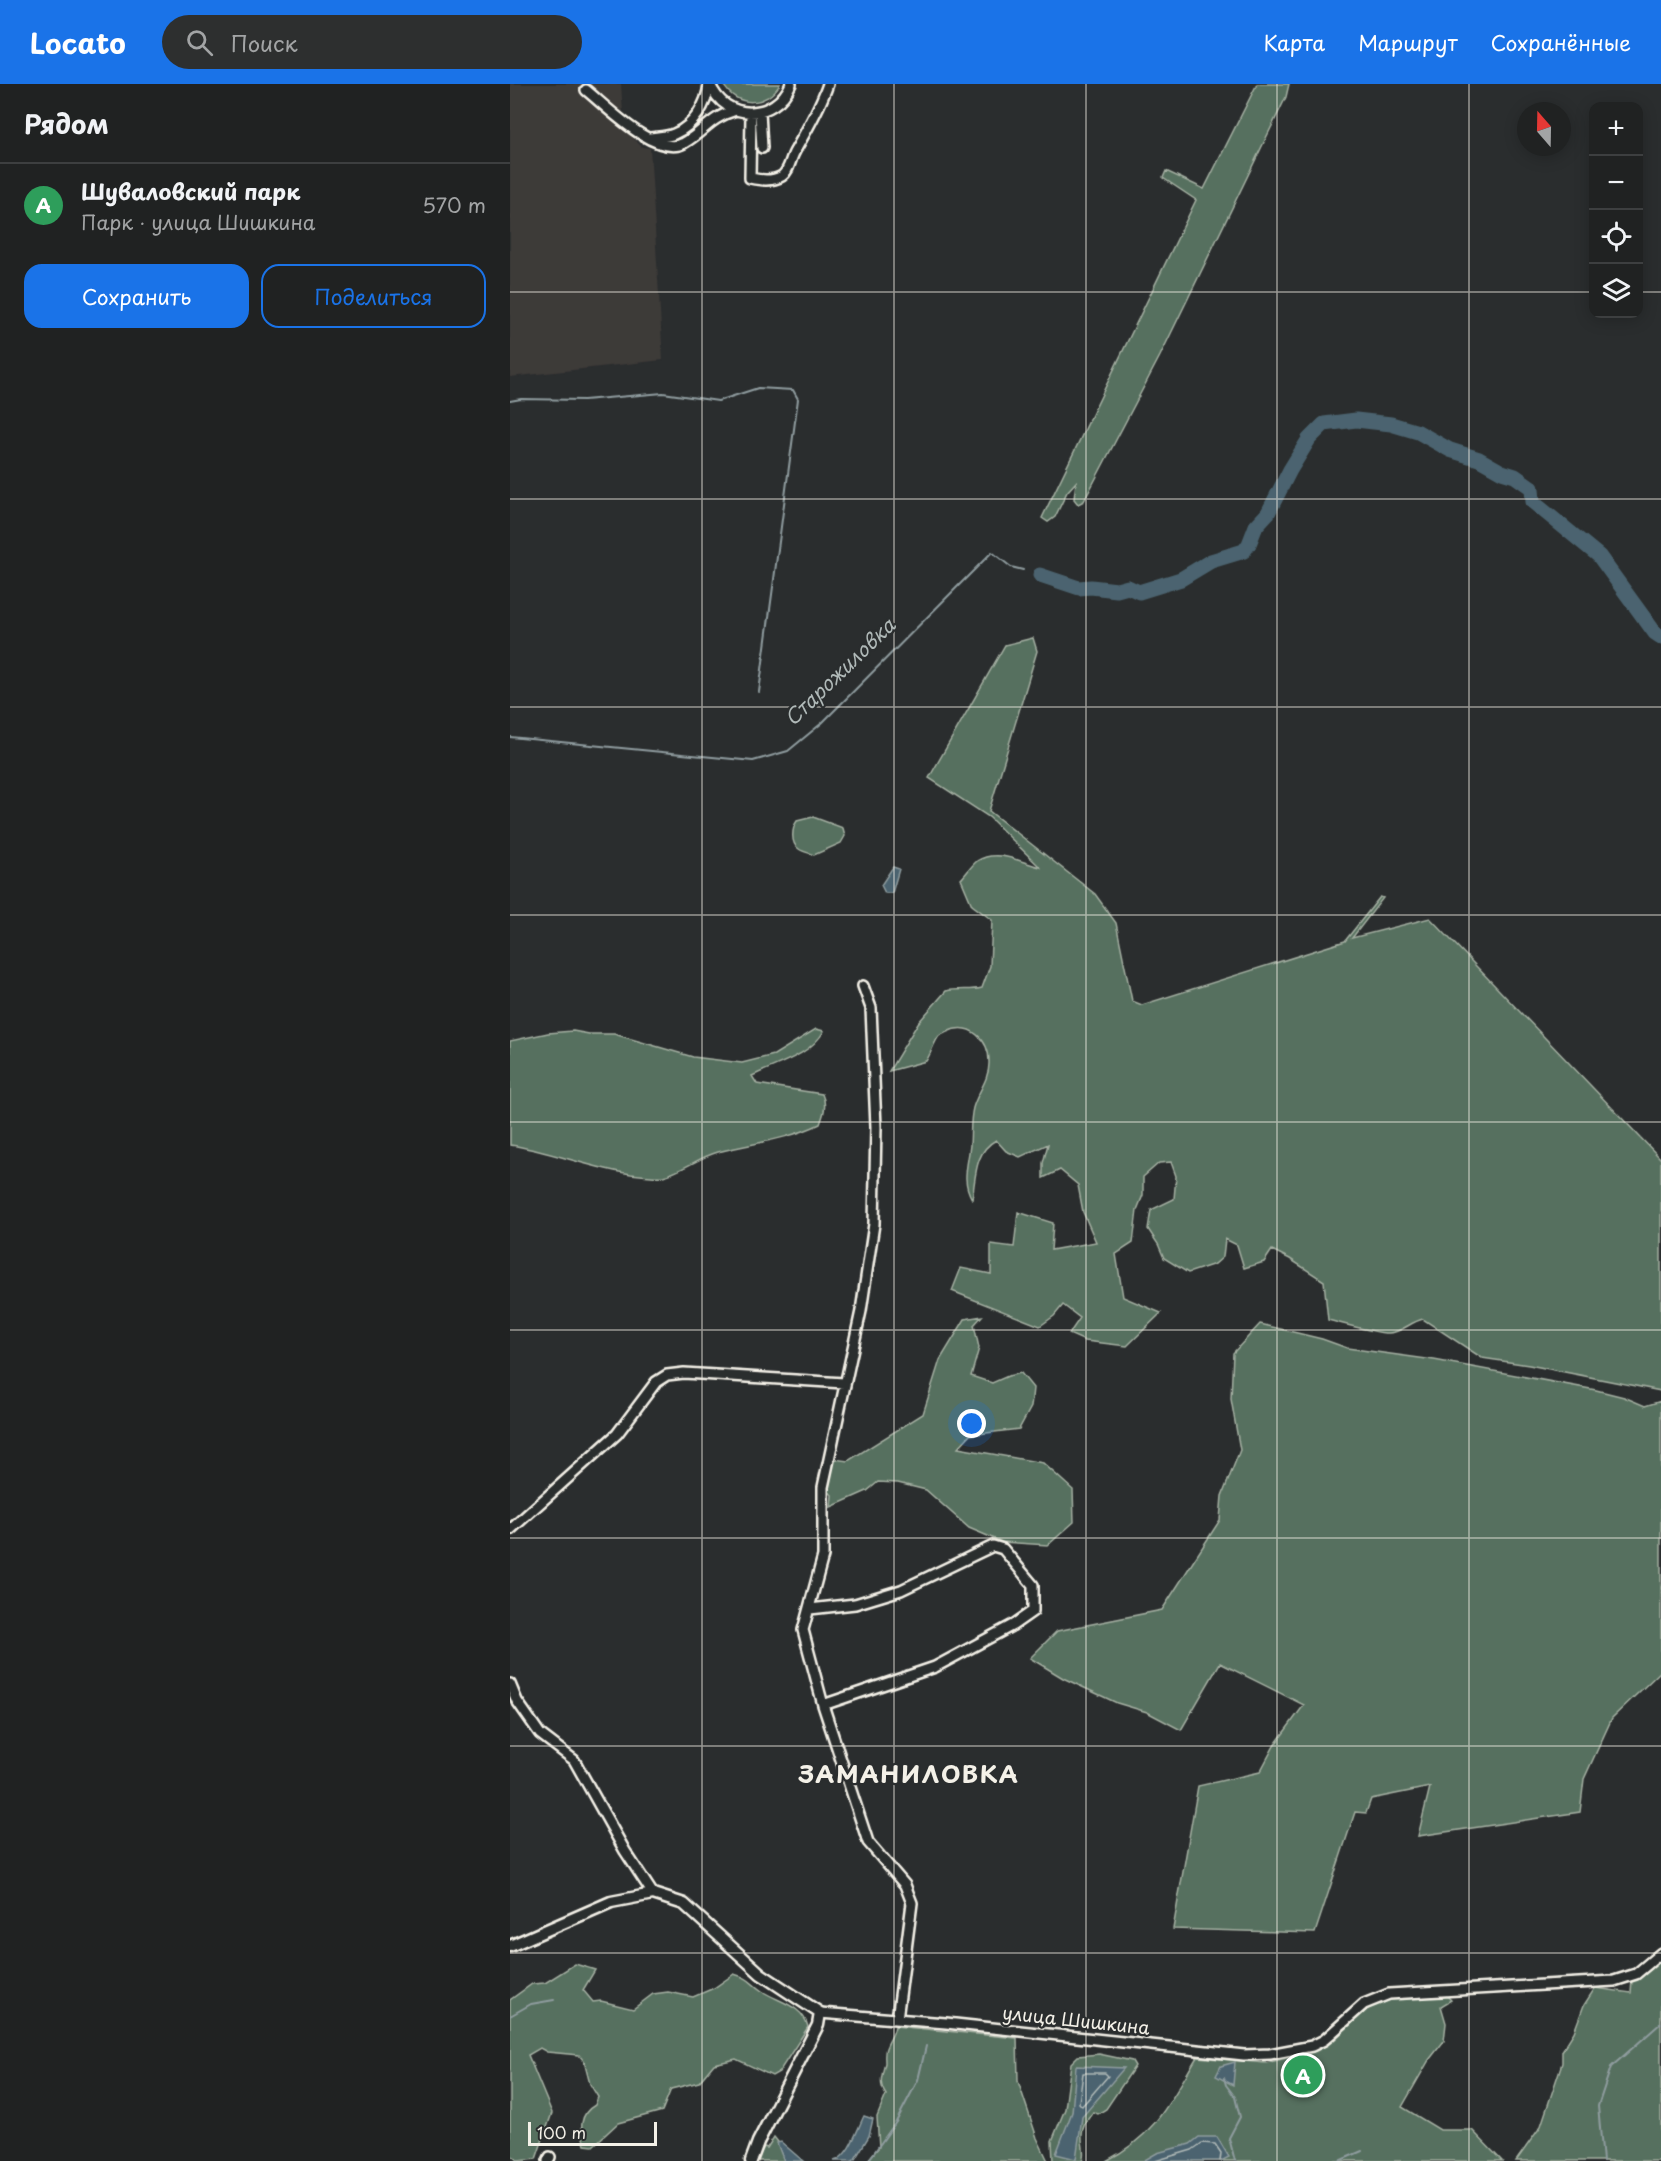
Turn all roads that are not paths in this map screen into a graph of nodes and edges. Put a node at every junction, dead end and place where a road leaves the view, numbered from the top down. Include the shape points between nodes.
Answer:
1 (709, 84) edge
2 (791, 84) edge
3 (828, 84) edge
4 (585, 90) dead end
5 (736, 110) junction
6 (755, 112) junction
7 (650, 138) junction
8 (762, 148) dead end
9 (863, 986) dead end
10 (844, 1383) junction
11 (510, 1530) edge
12 (810, 1609) junction
13 (510, 1684) edge
14 (823, 1705) junction
15 (653, 1894) junction
16 (510, 1946) edge
17 (1661, 1953) edge
18 (820, 2013) junction
19 (897, 2019) junction
20 (751, 2161) edge

1 - 5 street via 722,102
1 - 7 street via 704,106 690,122 674,134
2 - 6 street via 771,108
3 - 6 street via 788,169 769,180 750,178
4 - 7 street
5 - 6 street
5 - 7 street via 715,118 674,147 662,146
6 - 8 street
9 - 10 street via 871,1008 875,1092 874,1224 865,1291
10 - 11 street via 667,1375 656,1382 612,1438
10 - 12 street via 822,1487 823,1556
12 - 14 street via 803,1630
12 - 14 street via 855,1604 901,1590 993,1546 1003,1549 1034,1586 1033,1611 1012,1625 935,1667
13 - 15 street via 540,1734 574,1760
14 - 19 street via 868,1842 905,1885 912,1903
15 - 16 street, улица Шишкина via 611,1902
15 - 18 street, улица Шишкина via 684,1904 761,1974
17 - 19 street, улица Шишкина via 1636,1974 1614,1981 1389,1994 1364,2004 1324,2040 1270,2054 1244,2055
18 - 19 street, улица Шишкина
18 - 20 street via 818,2025

